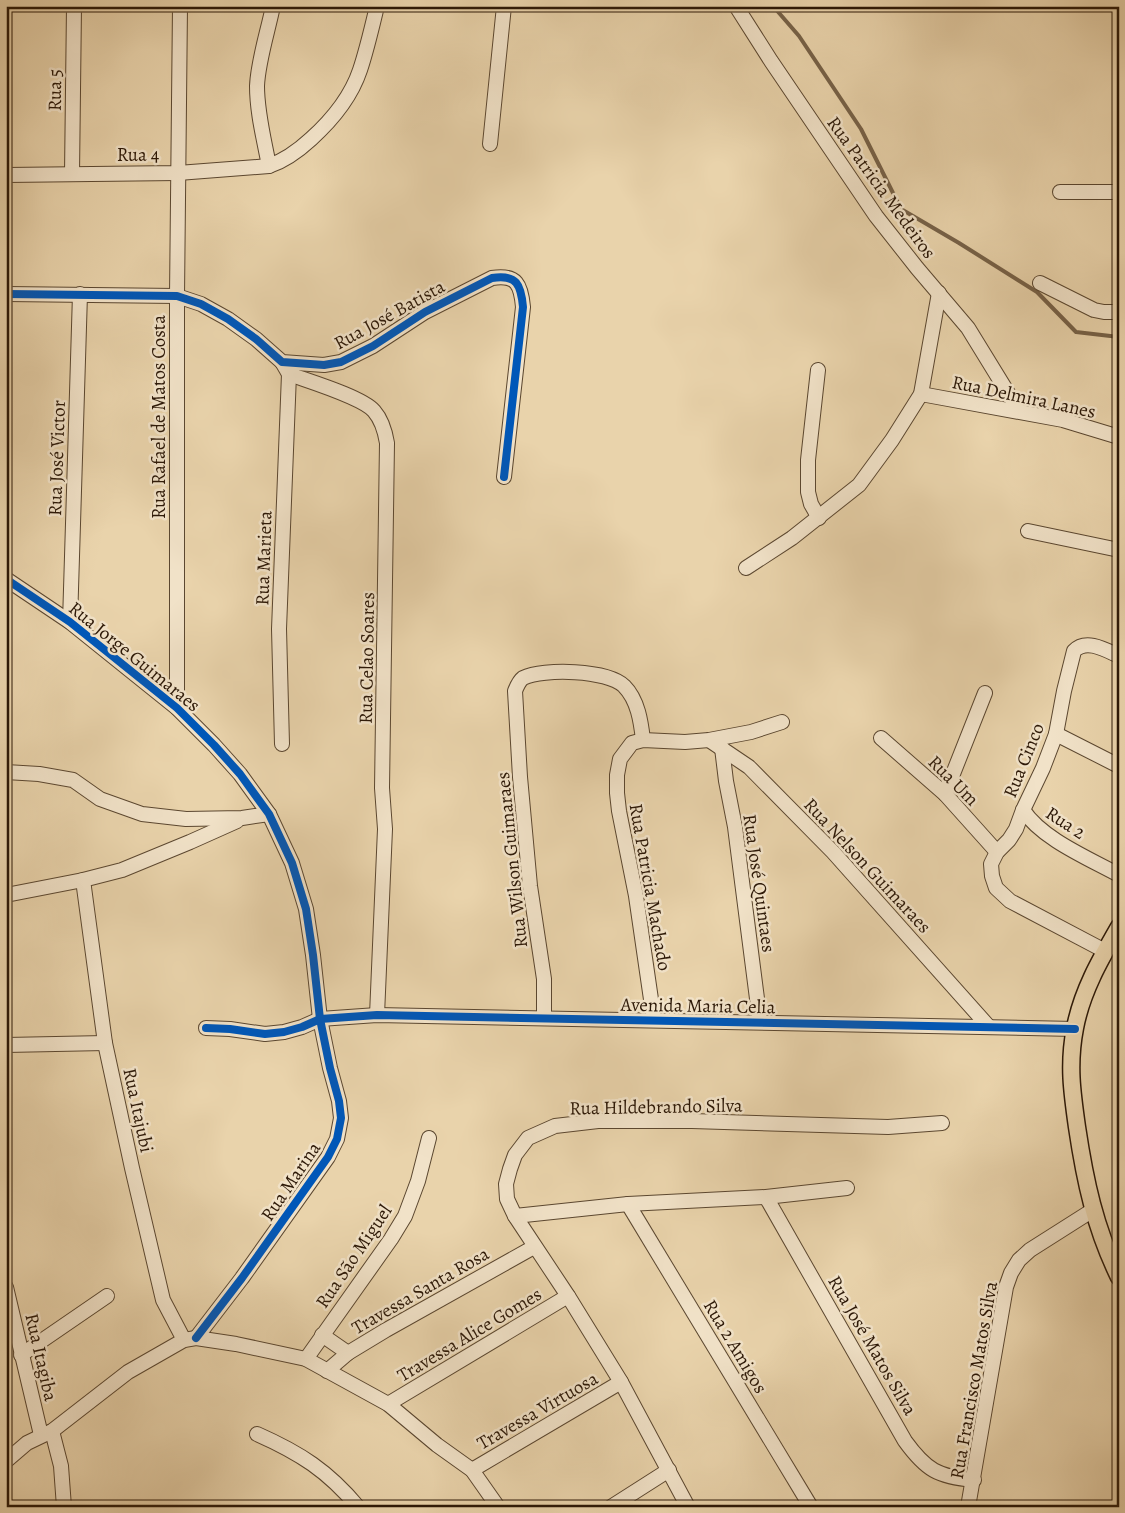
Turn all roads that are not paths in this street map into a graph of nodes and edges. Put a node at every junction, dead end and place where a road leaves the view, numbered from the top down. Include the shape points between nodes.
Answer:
1 (74, 6) edge
2 (180, 6) edge
3 (273, 6) edge
4 (377, 6) edge
5 (504, 6) edge
6 (736, 6) edge
7 (490, 144) dead end
8 (269, 166) junction
9 (178, 173) junction
10 (72, 174) junction
11 (6, 175) edge
12 (1060, 192) dead end
13 (1119, 192) edge
14 (1040, 283) dead end
15 (939, 293) junction
16 (6, 294) edge
17 (80, 294) junction
18 (177, 296) junction
19 (1119, 312) edge
20 (285, 368) junction
21 (818, 370) dead end
22 (921, 394) junction
23 (1019, 411) junction
24 (1119, 437) edge
25 (504, 478) dead end
26 (819, 518) junction
27 (1028, 531) dead end
28 (1119, 550) edge
29 (746, 568) dead end
30 (6, 579) edge
31 (70, 622) junction
32 (1119, 656) edge
33 (985, 692) dead end
34 (177, 708) junction
35 (782, 722) dead end
36 (1056, 734) junction
37 (881, 738) dead end
38 (643, 740) junction
39 (709, 740) junction
40 (282, 744) dead end
41 (722, 748) junction
42 (1119, 766) edge
43 (6, 772) edge
44 (945, 794) junction
45 (1023, 810) junction
46 (270, 814) junction
47 (242, 818) junction
48 (997, 852) junction
49 (1119, 875) edge
50 (84, 880) junction
51 (6, 895) edge
52 (1119, 927) edge
53 (1105, 952) junction
54 (377, 1015) junction
55 (544, 1018) junction
56 (320, 1019) junction
57 (654, 1020) junction
58 (760, 1022) junction
59 (989, 1027) junction
60 (206, 1028) dead end
61 (1075, 1029) junction
62 (105, 1043) junction
63 (6, 1046) edge
64 (942, 1123) dead end
65 (429, 1138) dead end
66 (847, 1188) dead end
67 (766, 1196) junction
68 (628, 1204) junction
69 (1092, 1210) junction
70 (515, 1216) junction
71 (534, 1247) junction
72 (1119, 1277) edge
73 (6, 1287) edge
74 (107, 1296) dead end
75 (568, 1296) junction
76 (322, 1335) junction
77 (190, 1339) junction
78 (348, 1353) junction
79 (21, 1355) junction
80 (306, 1359) junction
81 (328, 1371) junction
82 (621, 1382) junction
83 (388, 1404) junction
84 (47, 1433) junction
85 (257, 1434) dead end
86 (6, 1461) edge
87 (472, 1470) junction
88 (669, 1470) junction
89 (974, 1480) junction
90 (64, 1507) edge
91 (358, 1507) edge
92 (498, 1507) edge
93 (611, 1507) edge
94 (688, 1507) edge
95 (811, 1507) edge
96 (968, 1507) edge

1 - 10 street, Rua 5
2 - 9 street, Rua Rafael de Matos Costa
3 - 8 street via 257,85
4 - 8 street via 360,70 340,108 297,151 282,162
5 - 7 street
6 - 15 street, Rua Patricia Medeiros via 876,216
8 - 9 street, Rua 4
9 - 10 street, Rua 4
9 - 18 street, Rua Rafael de Matos Costa
10 - 11 street, Rua 4
12 - 13 street
14 - 19 street via 1094,310
15 - 22 street
15 - 23 street, Rua Patricia Medeiros via 968,328
16 - 17 street
17 - 18 street
17 - 31 street, Rua José Victor
18 - 20 street via 201,304 228,319 256,339
18 - 34 street, Rua Rafael de Matos Costa
20 - 25 street, Rua José Batista via 341,362 469,288 492,278 512,278 518,284 523,307
20 - 40 street, Rua Marieta via 279,629
20 - 54 street, Rua Celao Soares via 373,409 384,428 387,443 382,788 385,829
21 - 26 street via 808,460 808,492
22 - 23 street, Rua Delmira Lanes
22 - 26 street via 859,485
23 - 24 street, Rua Delmira Lanes
26 - 29 street
27 - 28 street
30 - 31 street, Rua Jorge Guimaraes
31 - 34 street, Rua Jorge Guimaraes
32 - 36 street, Rua Cinco via 1092,646 1078,646 1074,651
33 - 44 street
34 - 46 street, Rua Jorge Guimaraes via 240,774
35 - 39 street
36 - 42 street
36 - 45 street, Rua Cinco
37 - 44 street, Rua Um
38 - 39 street
38 - 55 street, Rua Wilson Guimaraes via 632,695 622,684 608,678 591,673 538,674 520,680 515,691 530,886 544,979
38 - 57 street, Rua Patricia Machado via 632,743 620,759 617,793
39 - 41 street, Rua Nelson Guimaraes
41 - 58 street, Rua José Quintaes
41 - 59 street, Rua Nelson Guimaraes via 749,767 832,852
43 - 47 street via 72,780 100,799 142,814
44 - 48 street, Rua Um
45 - 48 street, Rua Cinco via 1016,829
45 - 49 street, Rua 2 via 1029,820 1048,836
46 - 47 street
46 - 56 street, Rua Jorge Guimaraes via 292,863 306,910
47 - 50 street via 122,870
48 - 53 street, Rua Cinco via 991,864 992,876 996,888 1010,902
50 - 51 street
50 - 62 street, Rua Itajubi
52 - 53 main road
53 - 61 main road via 1088,984
54 - 55 street, Avenida Maria Celia
54 - 56 street, Avenida Maria Celia
55 - 57 street, Avenida Maria Celia
56 - 60 street, Avenida Maria Celia via 284,1032 265,1034
56 - 77 street, Rua Marina via 339,1101 341,1118 337,1139 328,1157 242,1278
57 - 58 street, Avenida Maria Celia
58 - 59 street, Avenida Maria Celia
59 - 61 street, Avenida Maria Celia
61 - 69 main road via 1070,1082
62 - 63 street
62 - 77 street, Rua Itajubi via 163,1300
64 - 70 street, Rua Hildebrando Silva via 888,1127 598,1121 555,1126 528,1138 515,1155 506,1184 507,1199
65 - 76 street, Rua São Miguel via 405,1216
66 - 67 street
67 - 68 street
67 - 89 street, Rua José Matos Silva via 916,1456 943,1475
68 - 70 street
68 - 95 street, Rua 2 Amigos
69 - 72 main road
69 - 89 street, Rua Francisco Matos Silva via 1030,1250 1011,1272
70 - 71 street, Rua Hildebrando Silva
71 - 75 street, Rua Hildebrando Silva
71 - 78 street, Travessa Santa Rosa
73 - 79 street, Rua Itagiba
74 - 79 street
75 - 82 street, Rua Hildebrando Silva
75 - 83 street, Travessa Alice Gomes
76 - 78 street
76 - 80 street, Rua São Miguel
77 - 80 street via 236,1344
77 - 84 street, Rua Marina via 128,1372
78 - 81 street, Travessa Santa Rosa
79 - 84 street, Rua Itagiba
80 - 81 street
81 - 83 street
82 - 87 street, Travessa Virtuosa
82 - 88 street, Rua Hildebrando Silva
83 - 87 street
84 - 86 street, Rua Marina via 27,1443
84 - 90 street, Rua Itagiba via 61,1466
85 - 91 street via 288,1447 314,1464
87 - 92 street
88 - 93 street
88 - 94 street, Rua Hildebrando Silva
89 - 96 street, Rua Francisco Matos Silva

